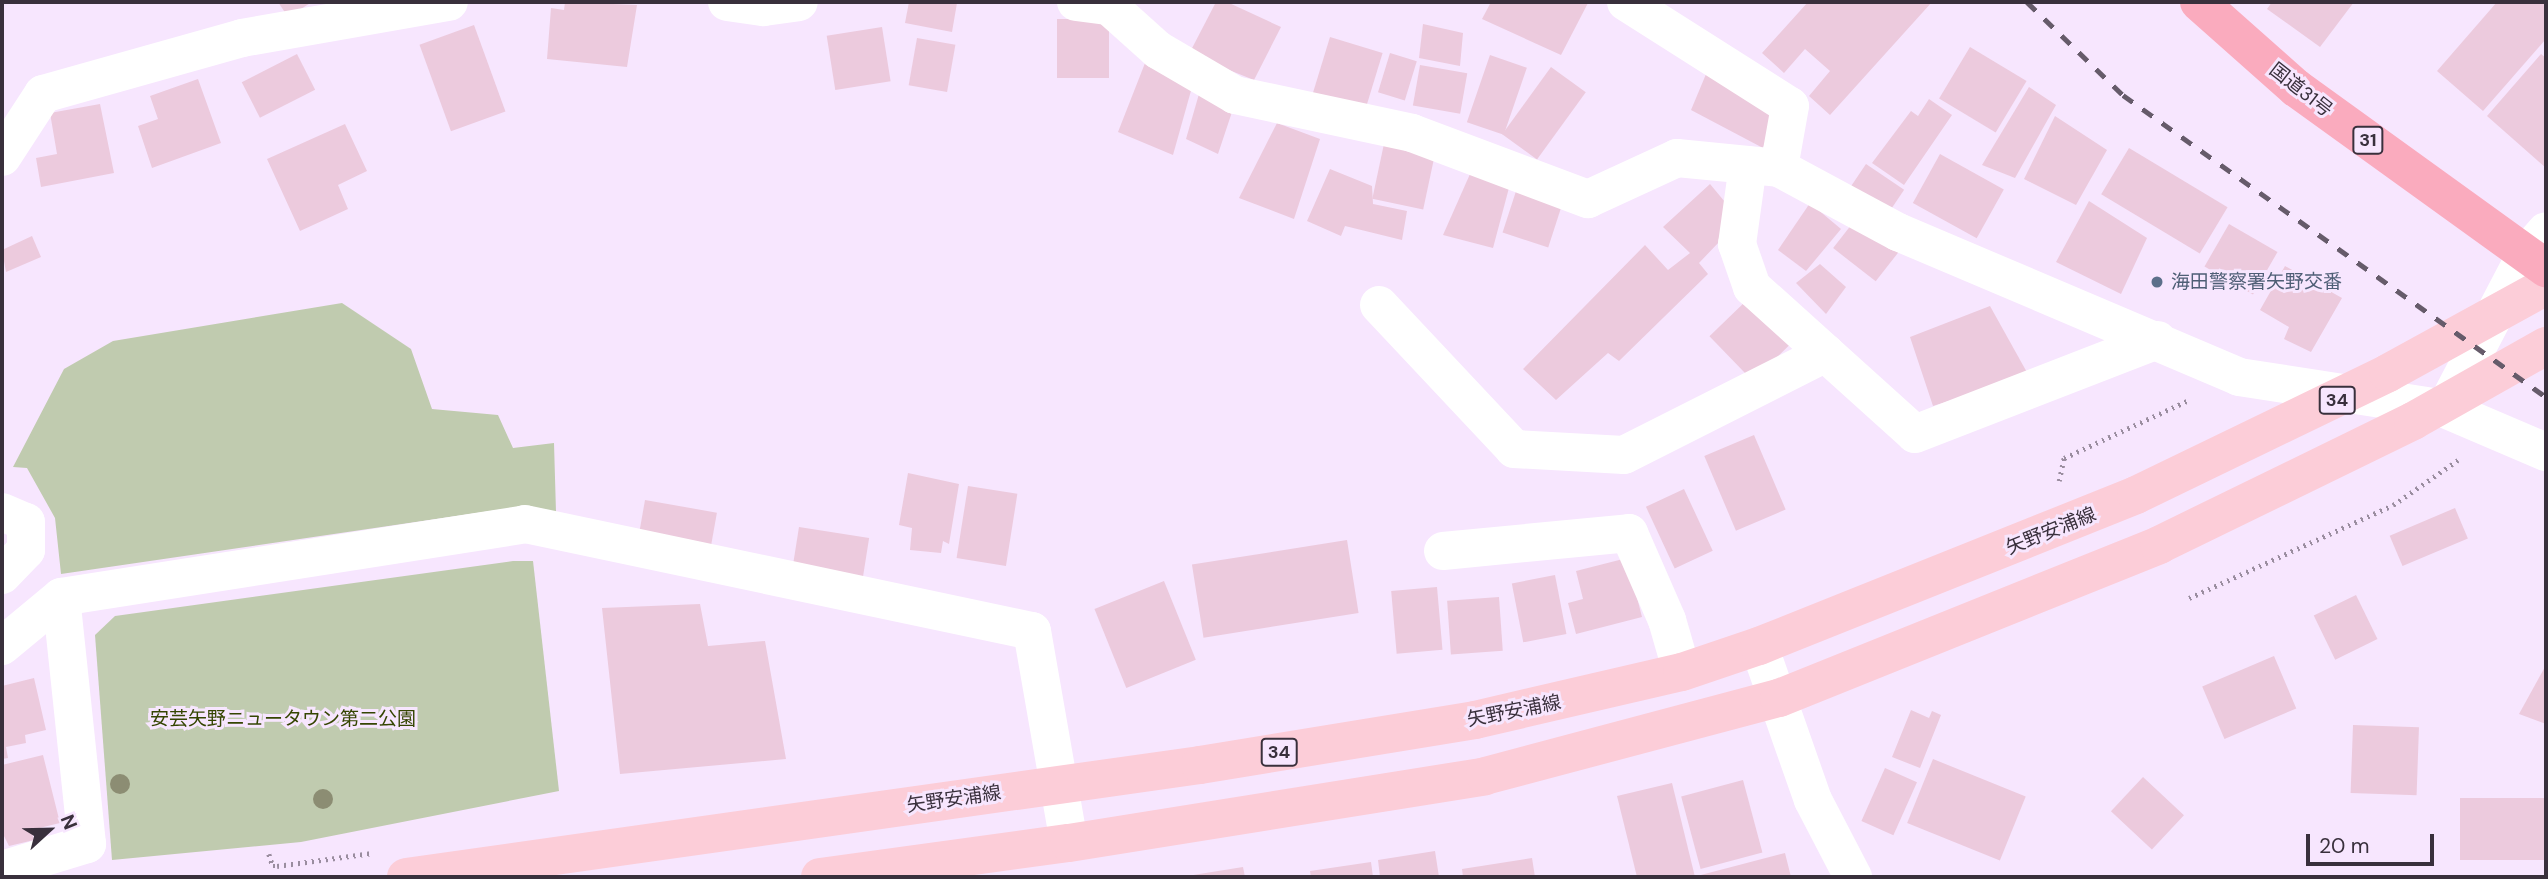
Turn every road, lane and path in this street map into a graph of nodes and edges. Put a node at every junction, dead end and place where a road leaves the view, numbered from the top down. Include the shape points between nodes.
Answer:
1 (450, 2) edge
2 (727, 2) edge
3 (799, 2) edge
4 (1076, 2) edge
5 (1626, 2) edge
6 (2199, 2) edge
7 (2, 157) edge
8 (1764, 166) junction
9 (2539, 251) edge
10 (2546, 286) edge
11 (1379, 306) dead end
12 (2157, 340) junction
13 (2546, 346) edge
14 (1826, 353) junction
15 (2239, 377) junction
16 (2445, 409) junction
17 (2546, 452) edge
18 (2447, 468) dead end
19 (2059, 484) dead end
20 (2, 512) edge
21 (1443, 551) dead end
22 (2, 575) edge
23 (61, 597) junction
24 (2189, 598) dead end
25 (2, 646) edge
26 (1759, 646) junction
27 (1682, 672) junction
28 (1779, 698) junction
29 (1058, 784) junction
30 (1069, 843) junction
31 (269, 854) dead end
32 (277, 866) dead end
33 (2, 870) edge
34 (406, 877) edge
35 (820, 877) edge
36 (1853, 877) edge

1 - 7 street via 242,38 43,94
2 - 3 street via 764,8
4 - 8 street via 1109,6 1158,50 1235,94 1412,133 1588,200 1677,158
5 - 8 street via 1790,106
6 - 9 highway, 国道31号 / 31 via 2295,88
8 - 12 street via 1898,232
8 - 14 street via 1737,244 1752,287
9 - 16 street
10 - 26 main road, 矢野安浦線 / 34 via 2264,437 2122,502
11 - 14 street via 1514,449 1625,455
12 - 14 street via 1915,434
12 - 15 street
13 - 28 main road via 2344,456 2143,551
15 - 16 street
15 - 19 path via 2064,458
16 - 17 street
18 - 24 path via 2393,505
20 - 22 street via 26,522 26,550
21 - 27 street via 1629,533 1667,620
23 - 25 street
23 - 29 street via 525,524 1032,631
23 - 33 street via 87,844
26 - 27 main road, 矢野安浦線 / 34
26 - 28 street
27 - 29 main road, 矢野安浦線 / 34 via 1475,720
28 - 30 main road via 1485,776
28 - 36 street via 1813,800
29 - 30 street
29 - 34 main road, 矢野安浦線 / 34
30 - 35 main road
31 - 32 path

